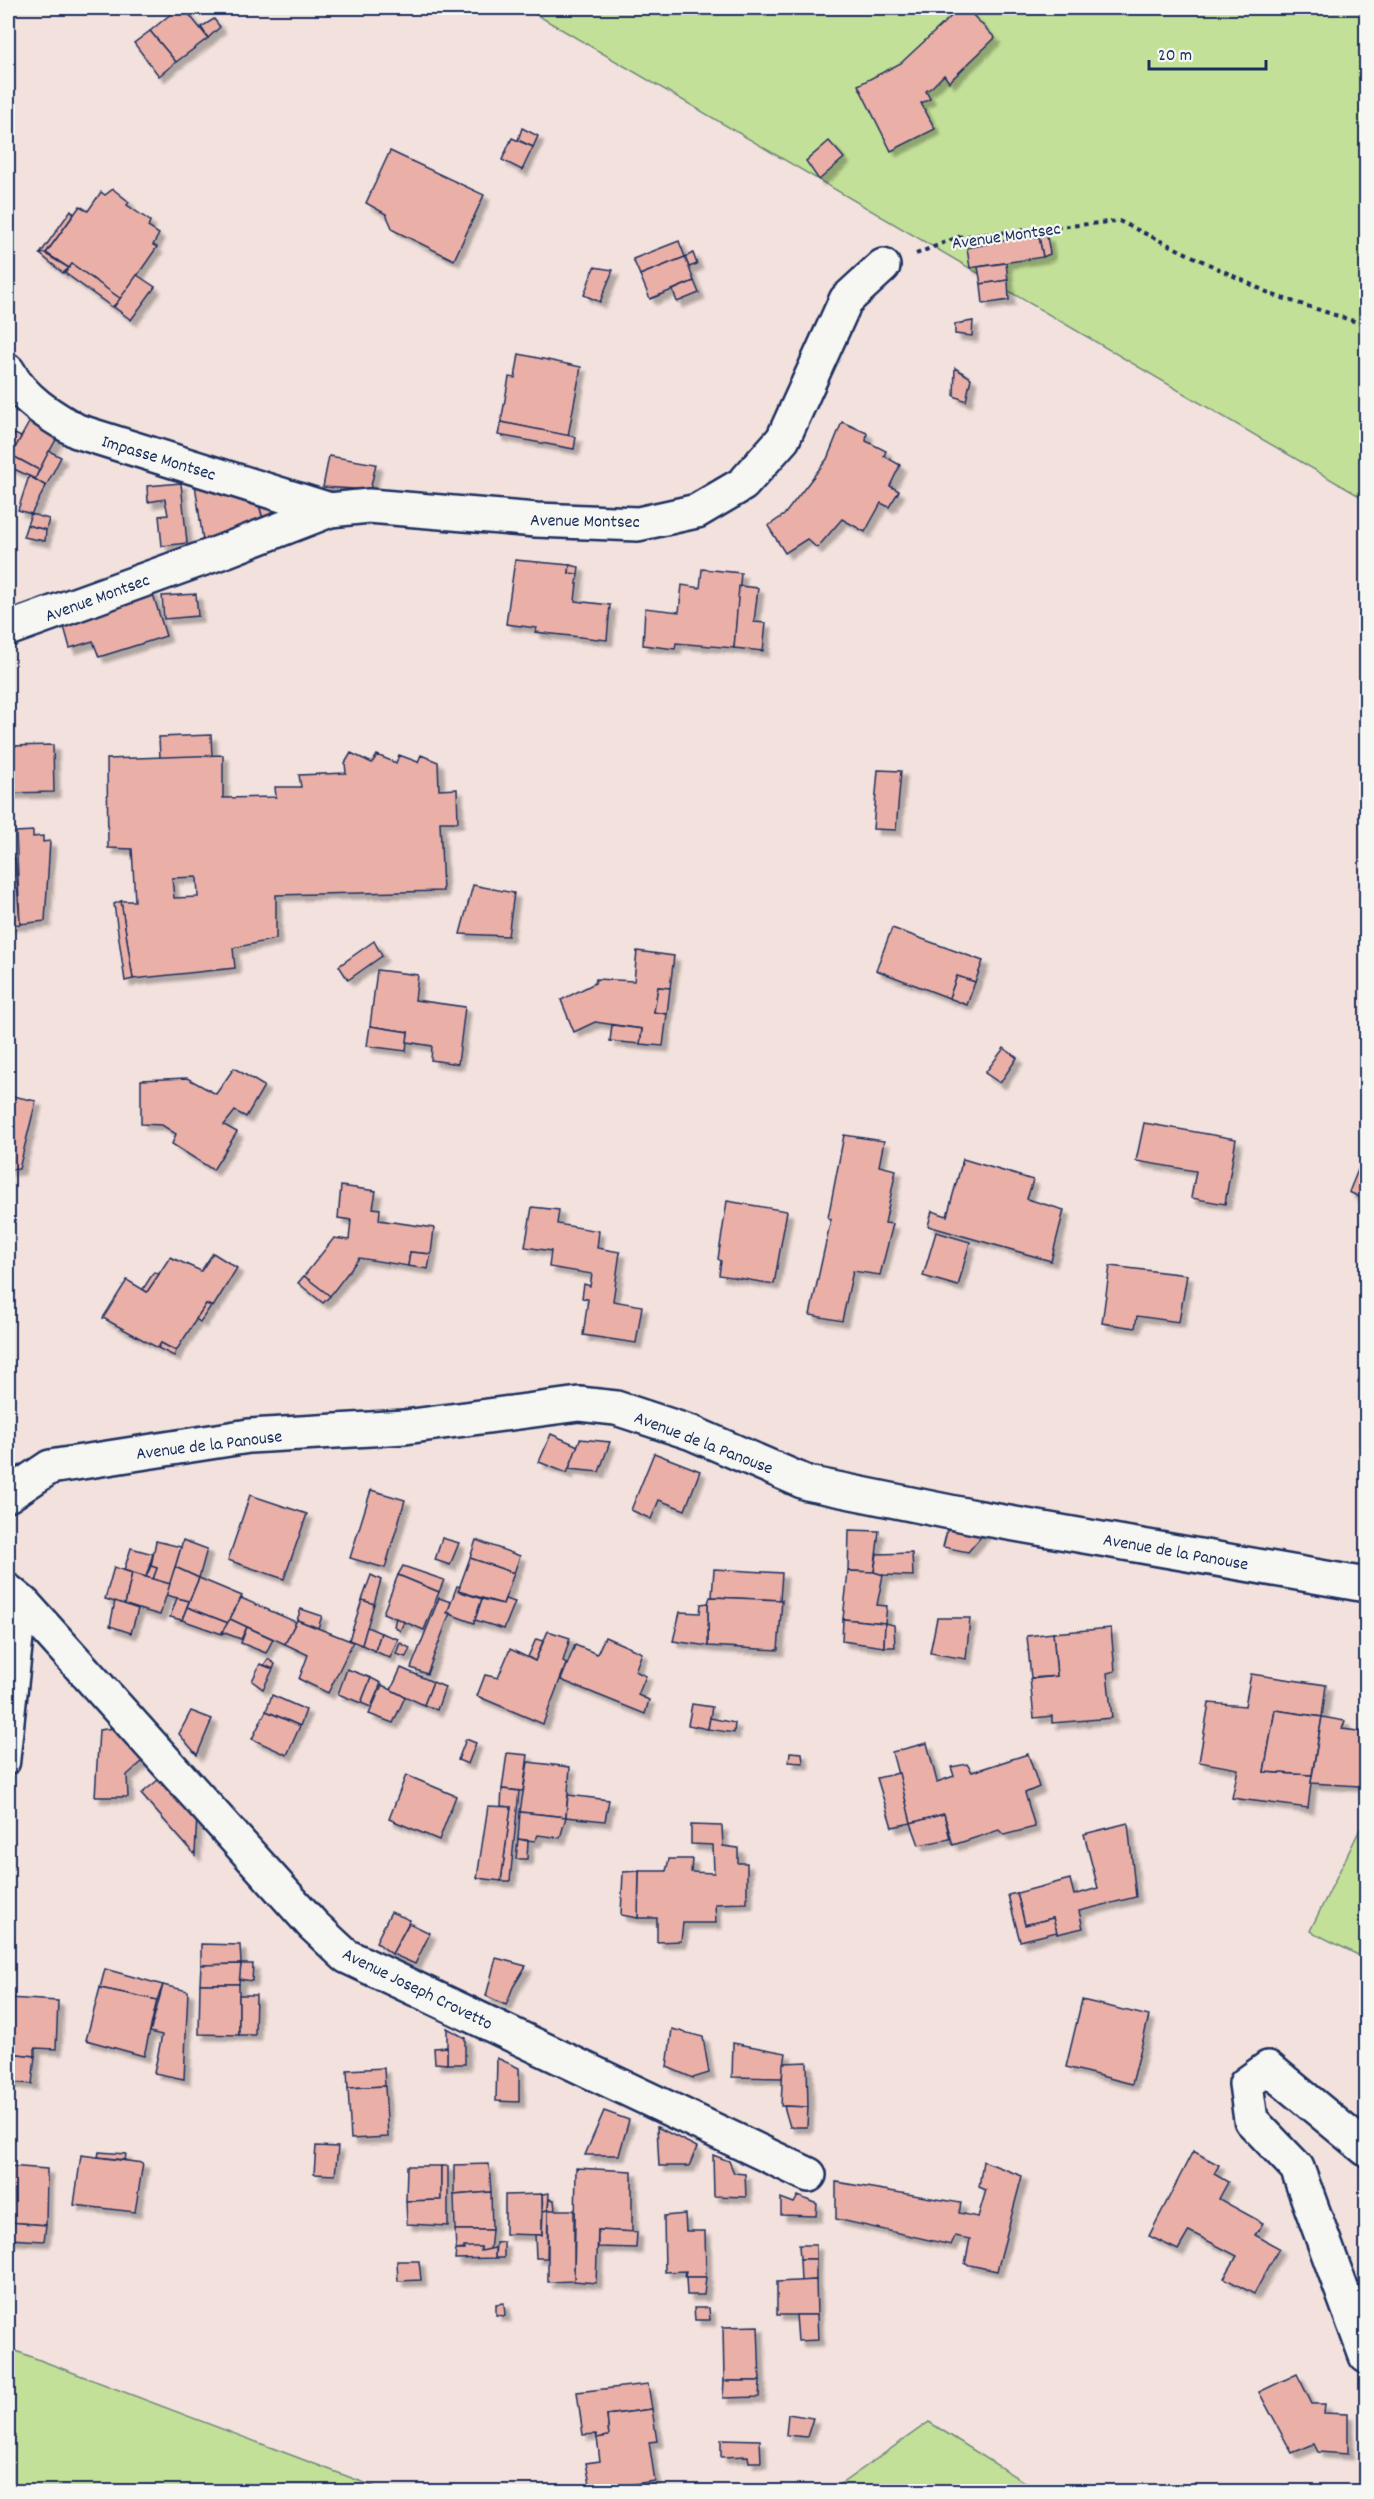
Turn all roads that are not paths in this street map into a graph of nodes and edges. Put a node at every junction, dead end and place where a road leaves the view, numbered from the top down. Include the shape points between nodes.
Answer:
1 (883, 266) road end
2 (8, 371) edge
3 (330, 510) junction
4 (8, 629) edge
5 (8, 1495) edge
6 (1366, 1585) edge
7 (16, 1598) edge
8 (8, 1763) edge
9 (1366, 2149) edge
10 (808, 2175) dead end
11 (1366, 2356) edge

1 - 3 street, Avenue Montsec via 846,300 783,439 743,484 697,511 638,524 369,506
2 - 3 street, Impasse Montsec via 44,411 77,431
3 - 4 street, Avenue Montsec
5 - 6 street, Avenue de la Panouse via 50,1467 249,1436 405,1427 579,1404 616,1408 692,1433 807,1483 975,1517
7 - 8 lane
7 - 10 street, Avenue Joseph Crovetto via 313,1925 346,1956
9 - 11 street via 1268,2068 1246,2084 1251,2120 1297,2168

